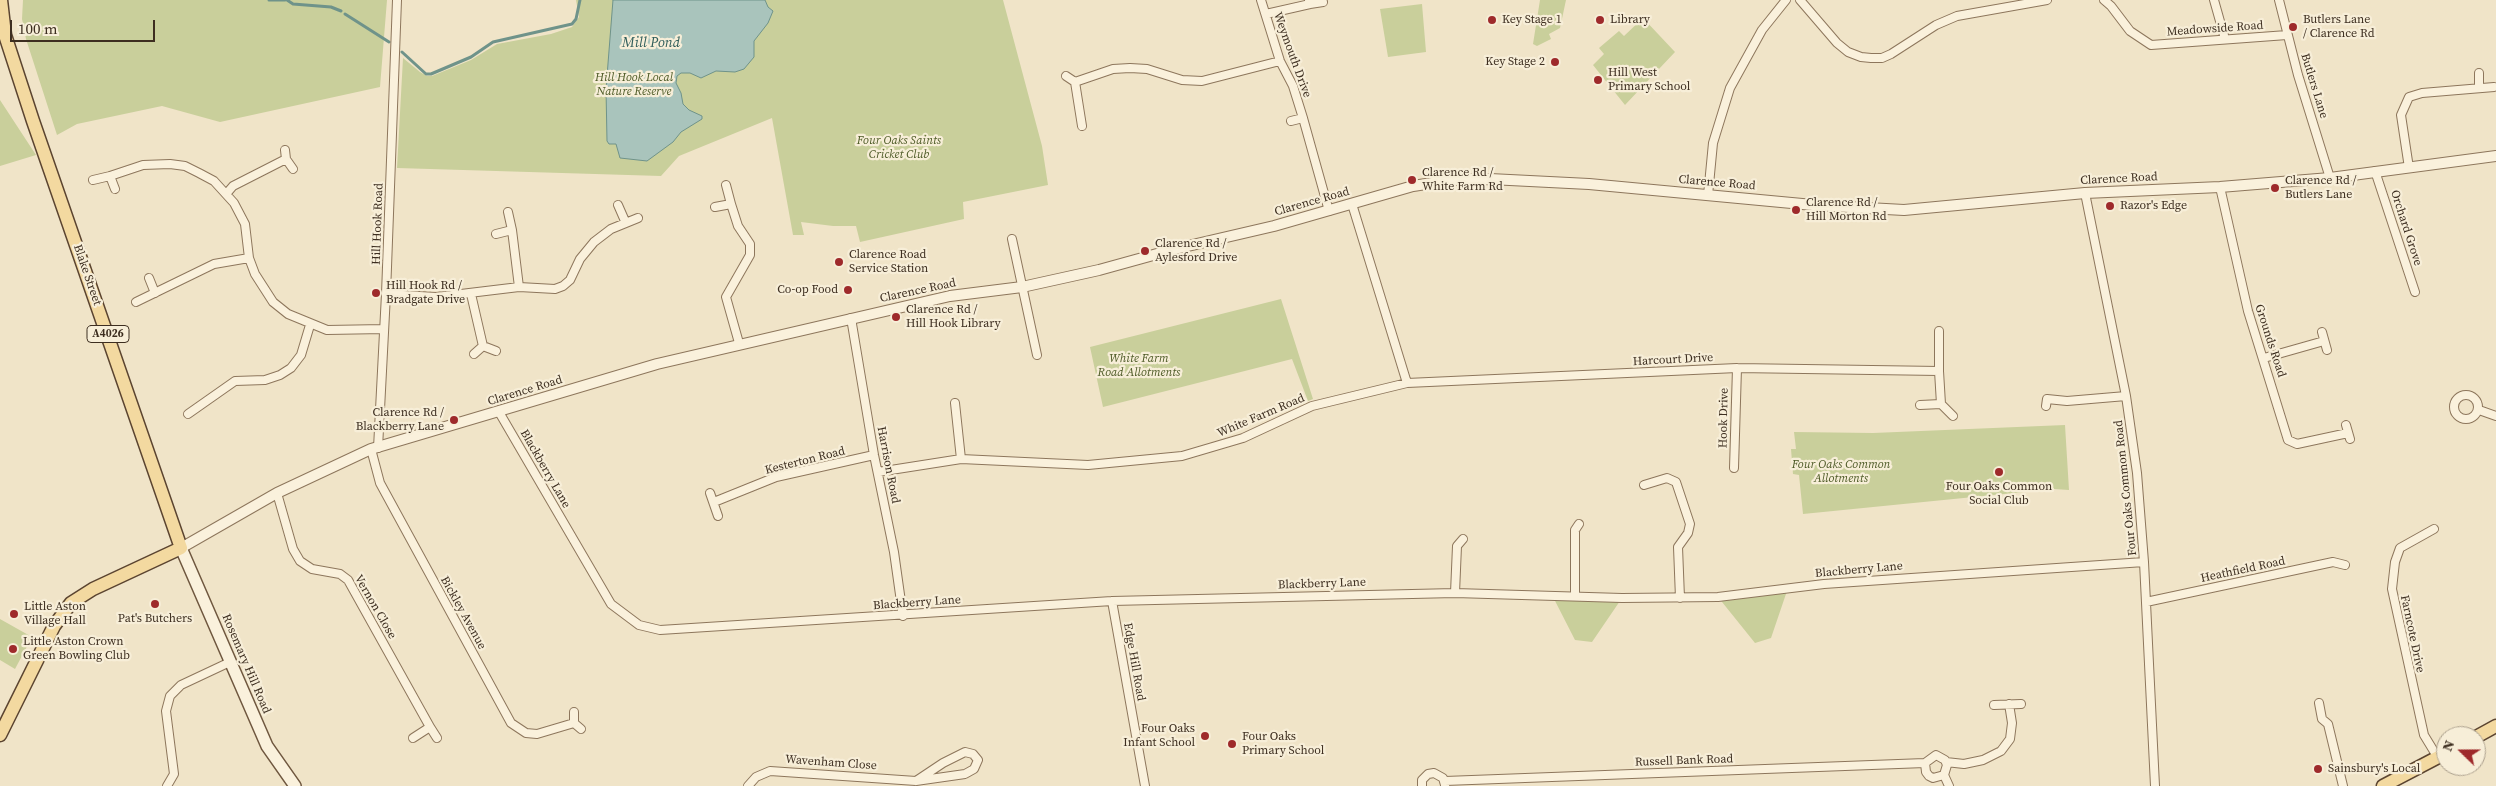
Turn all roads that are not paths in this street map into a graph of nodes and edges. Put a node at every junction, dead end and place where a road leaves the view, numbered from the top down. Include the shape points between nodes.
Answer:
1 (1, 0) edge
2 (397, 0) edge
3 (1261, 0) edge
4 (1786, 0) edge
5 (1800, 0) edge
6 (2047, 0) edge
7 (2104, 0) edge
8 (2214, 0) edge
9 (2279, 0) edge
10 (1310, 2) edge
11 (1323, 2) dead end
12 (1266, 14) junction
13 (2287, 35) junction
14 (2225, 39) junction
15 (1280, 61) junction
16 (2479, 72) dead end
17 (1066, 76) dead end
18 (1076, 82) junction
19 (2494, 87) dead end
20 (2479, 88) junction
21 (1303, 118) junction
22 (1291, 121) dead end
23 (1082, 126) dead end
24 (285, 150) dead end
25 (2496, 156) edge
26 (286, 159) junction
27 (2409, 168) junction
28 (293, 169) dead end
29 (2376, 171) junction
30 (110, 176) junction
31 (2330, 178) junction
32 (93, 180) dead end
33 (726, 186) dead end
34 (2220, 187) junction
35 (115, 189) dead end
36 (227, 193) junction
37 (2085, 193) junction
38 (1708, 195) junction
39 (731, 204) junction
40 (1352, 204) junction
41 (618, 205) dead end
42 (715, 207) dead end
43 (1330, 211) junction
44 (508, 212) dead end
45 (638, 218) dead end
46 (625, 221) junction
47 (512, 230) junction
48 (496, 234) dead end
49 (1012, 239) dead end
50 (249, 258) junction
51 (149, 278) dead end
52 (1022, 286) junction
53 (519, 287) junction
54 (2414, 292) dead end
55 (155, 293) junction
56 (386, 294) junction
57 (471, 294) junction
58 (136, 302) dead end
59 (851, 318) junction
60 (310, 324) junction
61 (384, 329) junction
62 (1939, 331) dead end
63 (2322, 332) dead end
64 (2324, 341) junction
65 (739, 343) junction
66 (483, 346) junction
67 (2327, 350) dead end
68 (496, 351) dead end
69 (474, 354) dead end
70 (1036, 355) dead end
71 (2264, 358) junction
72 (1736, 368) junction
73 (1939, 372) junction
74 (1407, 383) junction
75 (2126, 396) junction
76 (2046, 399) dead end
77 (955, 403) dead end
78 (1941, 404) junction
79 (1920, 405) dead end
80 (2479, 410) dead end
81 (499, 412) junction
82 (188, 414) dead end
83 (1953, 416) dead end
84 (2496, 416) edge
85 (2348, 433) dead end
86 (374, 449) junction
87 (874, 455) junction
88 (961, 459) junction
89 (1734, 468) dead end
90 (878, 472) junction
91 (1644, 485) dead end
92 (277, 493) junction
93 (710, 493) dead end
94 (714, 502) junction
95 (718, 516) dead end
96 (1579, 524) dead end
97 (2434, 529) dead end
98 (1464, 539) dead end
99 (181, 548) junction
100 (2144, 562) junction
101 (2345, 565) dead end
102 (1455, 593) junction
103 (1575, 596) junction
104 (1680, 598) junction
105 (1112, 601) junction
106 (2146, 602) junction
107 (903, 616) junction
108 (230, 662) junction
109 (2319, 703) dead end
110 (2009, 704) junction
111 (2021, 704) dead end
112 (1994, 705) dead end
113 (574, 712) dead end
114 (574, 723) junction
115 (430, 728) junction
116 (581, 729) dead end
117 (0, 735) edge
118 (413, 738) dead end
119 (437, 738) dead end
120 (2436, 749) edge
121 (2436, 759) edge
122 (1946, 762) junction
123 (1925, 763) junction
124 (1944, 775) junction
125 (916, 782) junction
126 (1445, 783) edge
127 (167, 786) edge
128 (295, 786) edge
129 (748, 786) edge
130 (1145, 786) edge
131 (1422, 786) edge
132 (1949, 786) edge
133 (2155, 786) edge
134 (2343, 786) edge
135 (2383, 786) edge

1 - 99 main road, Blake Street / A4026 via 5,35 23,92
2 - 56 street, Hill Hook Road
3 - 12 street, Weymouth Drive
4 - 38 street via 1762,30 1730,88 1713,143
5 - 6 street via 1836,43 1848,52 1871,58 1891,54 1936,25 1957,16
7 - 14 street, Meadowside Road via 2130,31 2151,45
8 - 14 street
9 - 13 street, Butlers Lane
10 - 11 street
10 - 12 street
12 - 15 street, Weymouth Drive
13 - 14 street, Meadowside Road
13 - 31 street, Butlers Lane
15 - 18 street via 1202,81 1182,80 1147,69 1130,68 1113,69
15 - 21 street, Weymouth Drive via 1293,86
16 - 20 street
17 - 18 street
18 - 23 street
19 - 20 street
20 - 27 street via 2409,97 2402,115
21 - 22 street, Weymouth Drive
21 - 43 street, Weymouth Drive
24 - 26 street
25 - 27 street, Clarence Road
26 - 28 street
26 - 36 street via 233,186
27 - 29 street, Clarence Road
29 - 31 street, Clarence Road
29 - 54 street, Orchard Grove
30 - 32 street
30 - 35 street
30 - 36 street via 143,165 185,166
31 - 34 street, Clarence Road
33 - 39 street
34 - 37 street, Clarence Road
34 - 71 street, Grounds Road via 2248,311
36 - 50 street via 245,224
37 - 38 street, Clarence Road via 1904,210
37 - 75 street, Four Oaks Common Road
38 - 40 street, Clarence Road via 1589,184 1452,180 1414,186
39 - 42 street
39 - 65 street via 738,226 750,244 750,255 726,297
40 - 43 street, Clarence Road
40 - 74 street
41 - 46 street
43 - 52 street, Clarence Road via 1117,266
44 - 47 street
45 - 46 street
46 - 53 street via 594,242 563,286 555,289
47 - 48 street
47 - 53 street
49 - 52 street
50 - 55 street via 214,264
50 - 60 street via 263,289 274,302 288,314
51 - 55 street
52 - 59 street, Clarence Road via 950,296
52 - 70 street
53 - 57 street
55 - 58 street
56 - 57 street via 436,298
56 - 61 street, Hill Hook Road
57 - 66 street
59 - 65 street, Clarence Road
59 - 87 street, Harrison Road
60 - 61 street via 327,330
60 - 82 street via 301,356 291,368 265,380 235,381
61 - 86 street, Hill Hook Road
62 - 73 street
63 - 64 street
64 - 67 street
64 - 71 street
65 - 81 street, Clarence Road
66 - 68 street
66 - 69 street
71 - 85 street, Grounds Road via 2288,440 2297,444
72 - 73 street, Harcourt Drive
72 - 74 street, Harcourt Drive
72 - 89 street, Hook Drive
73 - 78 street
74 - 88 street, White Farm Road via 1312,406 1243,438 1182,456 1088,465
75 - 76 street via 2067,401
75 - 100 street, Four Oaks Common Road via 2137,473
77 - 88 street
78 - 79 street
78 - 83 street
80 - 84 street
81 - 86 street, Clarence Road
81 - 107 street, Blackberry Lane via 611,604 640,625 660,630
86 - 92 street, Clarence Road
86 - 114 street, Bickley Avenue via 380,483 511,723 526,733 537,734
87 - 90 street, Harrison Road
87 - 94 street, Kesterton Road via 776,477
88 - 90 street, White Farm Road
90 - 107 street, Harrison Road
91 - 104 street via 1666,478 1676,482 1690,524 1678,547
92 - 99 street, Clarence Road
92 - 115 street, Vernon Close via 293,549 300,561 312,569 340,574 348,580
93 - 94 street
94 - 95 street
96 - 103 street via 1575,530
97 - 120 street, Farncote Drive via 2400,548 2392,589 2424,735
98 - 102 street via 1456,546
99 - 108 main road, Rosemary Hill Road
99 - 117 main road via 80,596 63,612
100 - 104 street, Blackberry Lane via 1824,584 1718,597
100 - 106 street, Four Oaks Common Road
101 - 106 street, Heathfield Road via 2332,562
102 - 103 street, Blackberry Lane
102 - 105 street, Blackberry Lane
103 - 104 street, Blackberry Lane
105 - 107 street, Blackberry Lane
105 - 130 street, Edge Hill Road
106 - 133 street, Four Oaks Common Road
108 - 127 street via 181,685 170,696 166,711 174,774
108 - 128 main road, Rosemary Hill Road via 267,746
109 - 134 street via 2322,719 2328,724
110 - 111 street
110 - 112 street
110 - 122 street via 2014,741 1983,760 1964,764
113 - 114 street
114 - 116 street
115 - 118 street
115 - 119 street, Vernon Close
121 - 135 main road
122 - 123 street, Russell Bank Road via 1936,755
122 - 124 street
123 - 124 street via 1929,776
123 - 126 street, Russell Bank Road
124 - 132 street
125 - 125 street, Wavenham Close via 965,752 978,760 974,769 966,774
125 - 129 street, Wavenham Close via 770,771 756,777
126 - 131 street, Russell Bank Road via 1439,774 1428,774 1422,780

